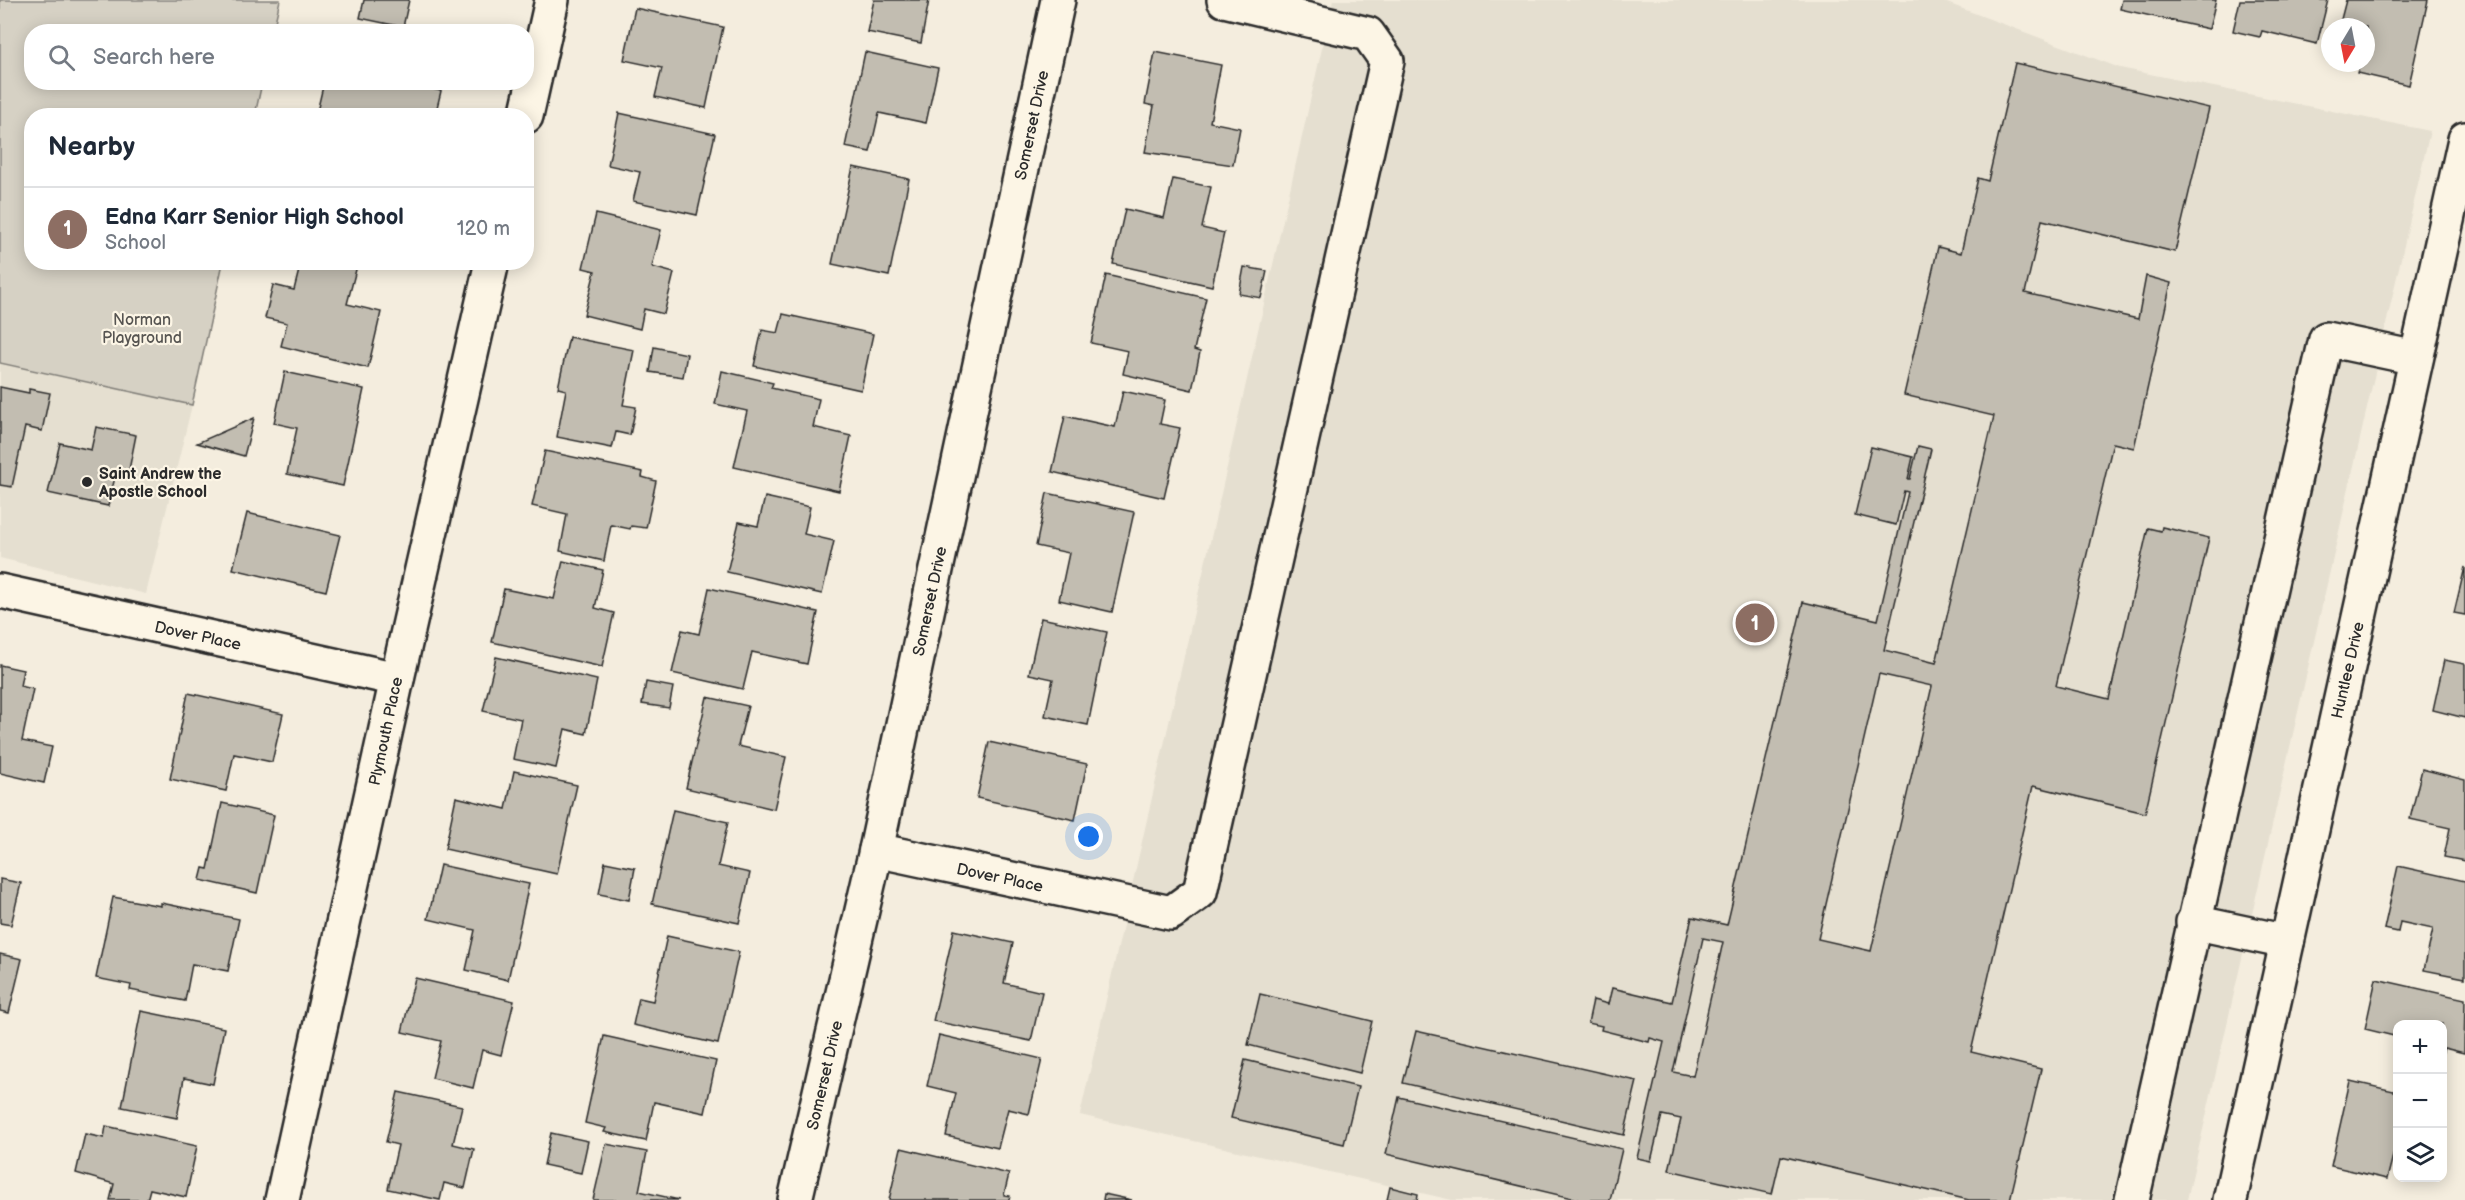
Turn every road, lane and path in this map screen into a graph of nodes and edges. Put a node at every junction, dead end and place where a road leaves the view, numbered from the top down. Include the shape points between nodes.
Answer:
1 (552, 0) edge
2 (1058, 0) edge
3 (1224, 0) edge
4 (534, 80) edge
5 (532, 90) edge
6 (528, 108) edge
7 (2465, 139) edge
8 (490, 270) edge
9 (2416, 358) junction
10 (0, 591) edge
11 (397, 679) junction
12 (876, 850) junction
13 (2193, 922) junction
14 (2287, 942) junction
15 (282, 1200) edge
16 (795, 1200) edge
17 (2132, 1200) edge
18 (2229, 1200) edge

1 - 4 street
2 - 12 street, Somerset Drive
3 - 12 street, Dover Place via 1368,34 1387,61 1200,892 1171,913
5 - 6 street
7 - 9 street, Huntlee Drive
8 - 11 street, Plymouth Place
9 - 13 street via 2326,339
9 - 14 street, Huntlee Drive
10 - 11 street, Dover Place
11 - 15 street, Plymouth Place
12 - 16 street, Somerset Drive
13 - 14 street
13 - 17 street
14 - 18 street, Huntlee Drive

